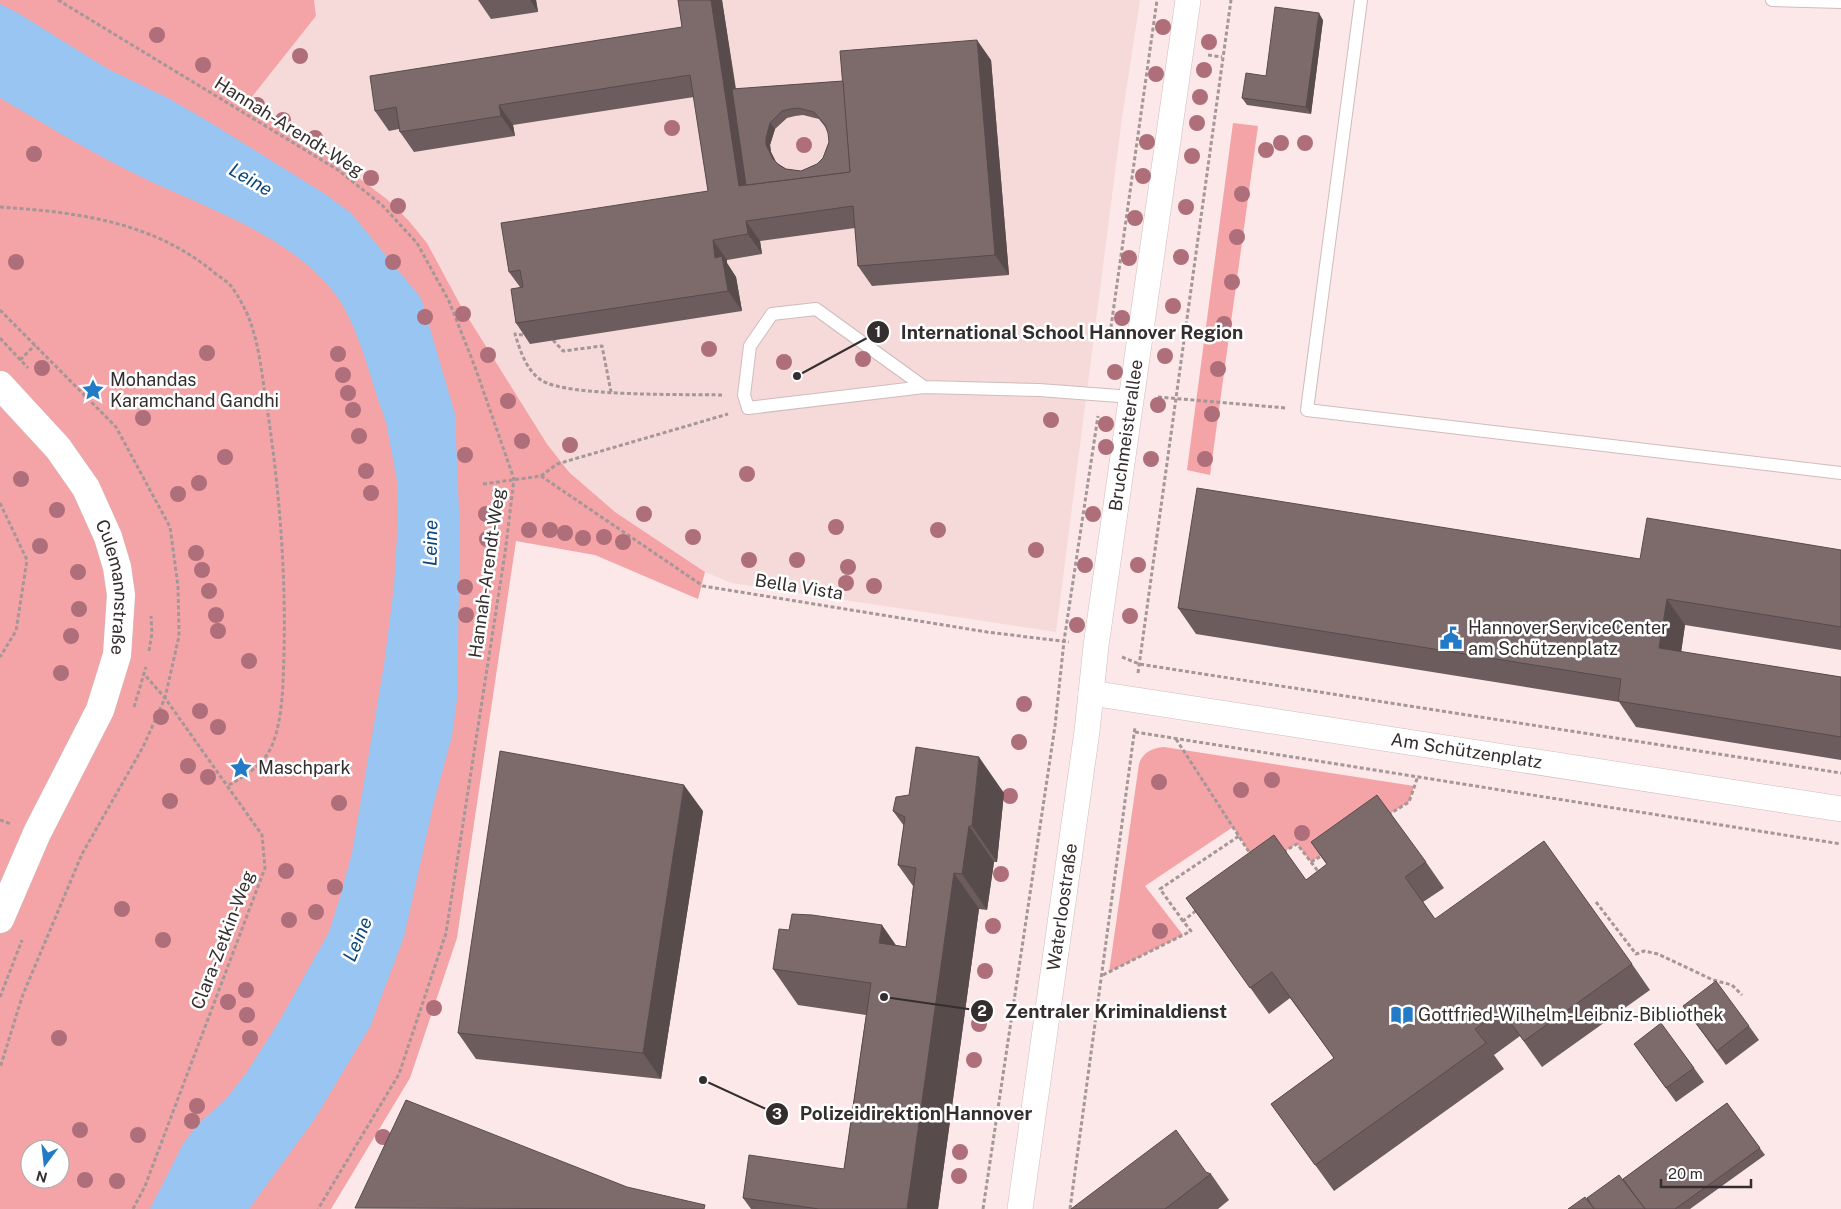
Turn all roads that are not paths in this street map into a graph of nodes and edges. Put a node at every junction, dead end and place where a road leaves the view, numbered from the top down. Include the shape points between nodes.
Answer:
1 (1188, 0) edge
2 (1361, 0) edge
3 (1772, 0) edge
4 (1841, 2) edge
5 (0, 385) edge
6 (924, 387) junction
7 (1132, 397) junction
8 (1841, 474) edge
9 (1091, 693) junction
10 (1841, 809) edge
11 (0, 919) edge
12 (1020, 1209) edge

1 - 7 street, Bruchmeisterallee
2 - 8 lane via 1307,410
3 - 4 lane
5 - 11 street, Culemannstraße via 58,448 86,488 108,538 121,595 117,655 100,710 37,833
6 - 6 lane via 748,408 744,396 750,346 772,314 816,309
6 - 7 lane via 1039,390
7 - 9 street, Bruchmeisterallee
9 - 10 street, Am Schützenplatz
9 - 12 street, Waterloostraße

